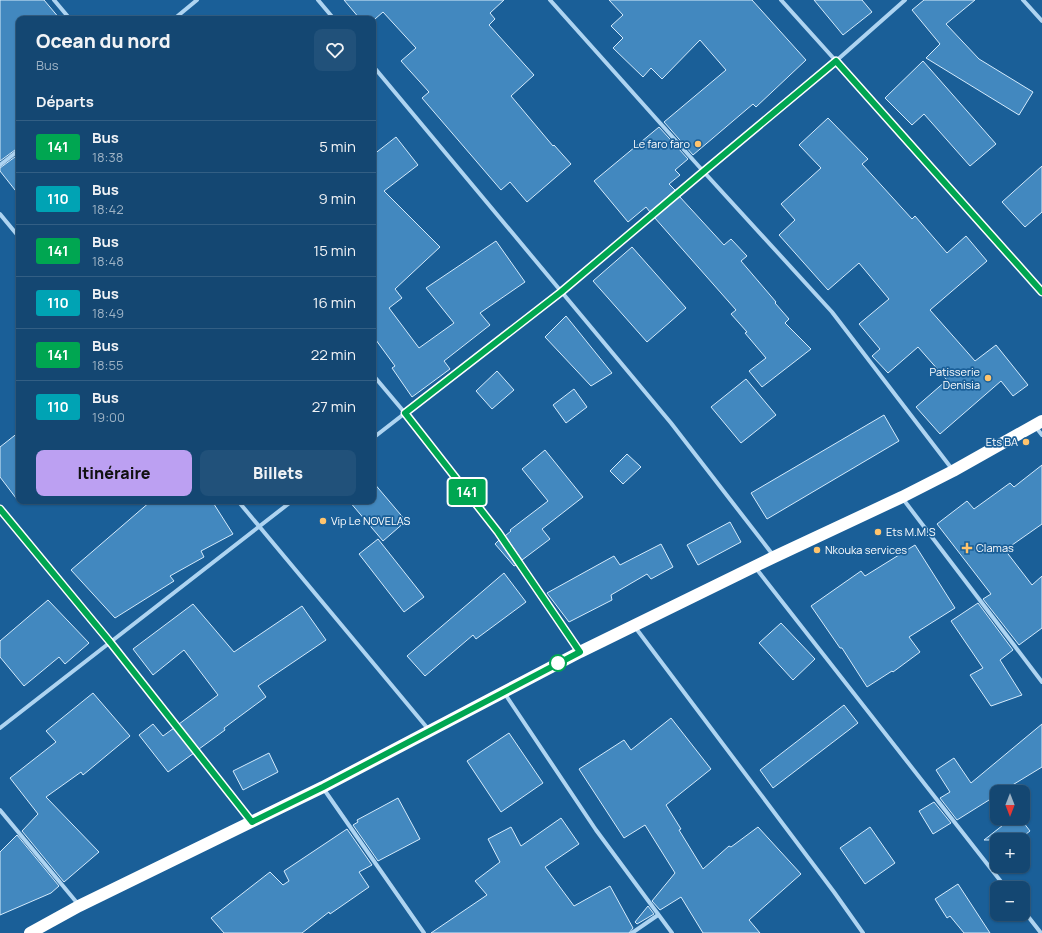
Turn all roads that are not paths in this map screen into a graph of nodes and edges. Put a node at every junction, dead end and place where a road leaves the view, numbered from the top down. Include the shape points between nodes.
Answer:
1 (54, 0) edge
2 (197, 0) edge
3 (318, 0) edge
4 (550, 0) edge
5 (781, 0) edge
6 (905, 0) edge
7 (1023, 0) edge
8 (67, 16) edge
9 (178, 16) edge
10 (331, 16) edge
11 (1042, 21) edge
12 (836, 61) junction
13 (376, 70) edge
14 (16, 152) edge
15 (0, 165) edge
16 (703, 172) junction
17 (0, 214) edge
18 (16, 233) edge
19 (561, 292) junction
20 (1042, 292) edge
21 (376, 379) edge
22 (405, 413) junction
23 (1038, 423) edge
24 (1042, 435) edge
25 (376, 436) edge
26 (953, 471) junction
27 (902, 497) junction
28 (241, 504) edge
29 (288, 504) edge
30 (0, 509) edge
31 (259, 526) junction
32 (774, 557) junction
33 (755, 567) junction
34 (634, 625) junction
35 (110, 642) junction
36 (580, 652) junction
37 (1042, 682) edge
38 (504, 692) junction
39 (0, 728) edge
40 (429, 730) junction
41 (323, 787) junction
42 (0, 810) edge
43 (252, 822) junction
44 (1001, 881) edge
45 (79, 906) junction
46 (658, 914) junction
47 (1030, 919) edge
48 (30, 933) edge
49 (424, 933) edge
50 (632, 933) edge
51 (672, 933) edge
52 (863, 933) edge
53 (1041, 933) edge

1 - 8 street
2 - 9 street
3 - 10 street
4 - 16 street
5 - 12 street
6 - 12 street
7 - 11 street
12 - 16 street
12 - 20 street
13 - 19 street
14 - 15 street
16 - 19 street
16 - 26 street via 832,312
17 - 18 street
19 - 22 street
19 - 32 street via 672,423
21 - 22 street
22 - 25 street
22 - 36 street via 498,532
23 - 24 street
23 - 26 highway
26 - 27 highway
27 - 32 highway
27 - 37 street
28 - 31 street
29 - 31 street
30 - 35 street
31 - 35 street
31 - 40 street
32 - 33 highway
33 - 34 highway
33 - 44 street
34 - 36 highway
34 - 52 street
35 - 39 street
35 - 43 street
36 - 38 highway
38 - 40 highway
38 - 46 street via 596,830
40 - 41 highway
41 - 43 highway
41 - 49 street
42 - 45 street
43 - 45 highway
45 - 48 highway
46 - 50 street
46 - 51 street
47 - 53 street

